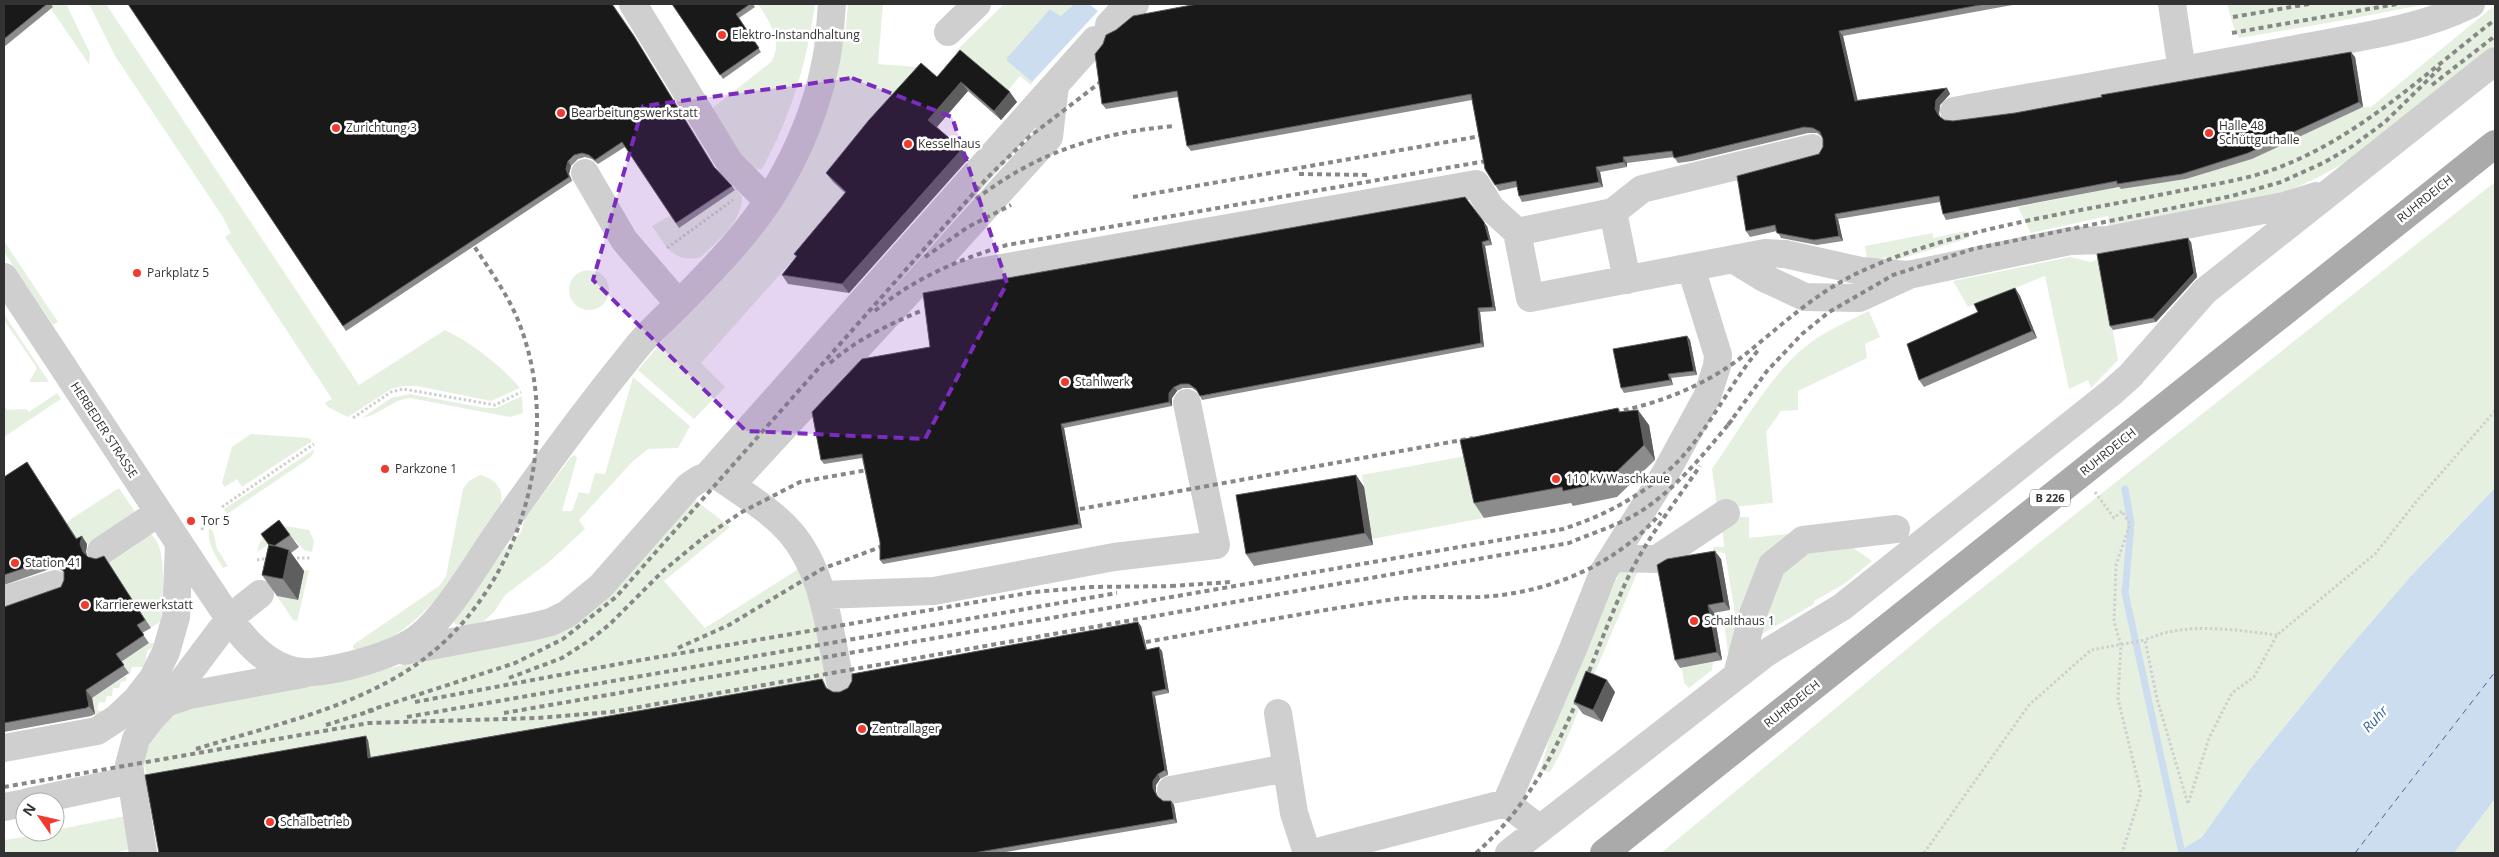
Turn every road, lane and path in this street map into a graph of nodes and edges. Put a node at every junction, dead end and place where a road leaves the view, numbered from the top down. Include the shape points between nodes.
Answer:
1 (633, 4) edge
2 (832, 4) edge
3 (977, 4) edge
4 (1135, 4) edge
5 (2172, 4) edge
6 (2472, 4) edge
7 (948, 32) dead end
8 (2495, 61) edge
9 (2182, 72) junction
10 (1055, 85) junction
11 (1954, 111) dead end
12 (2495, 144) edge
13 (1812, 148) dead end
14 (585, 173) dead end
15 (2334, 189) junction
16 (741, 195) dead end
17 (768, 202) junction
18 (1613, 212) junction
19 (1517, 232) junction
20 (667, 248) dead end
21 (1733, 260) junction
22 (1691, 268) junction
23 (1908, 275) junction
24 (4, 277) edge
25 (1627, 280) junction
26 (917, 283) junction
27 (679, 304) junction
28 (521, 392) dead end
29 (1188, 403) dead end
30 (2495, 410) edge
31 (354, 418) dead end
32 (314, 444) dead end
33 (720, 480) junction
34 (2096, 492) dead end
35 (222, 507) dead end
36 (1726, 512) dead end
37 (158, 513) junction
38 (1896, 529) dead end
39 (179, 544) junction
40 (101, 551) dead end
41 (275, 557) edge
42 (284, 557) edge
43 (311, 558) dead end
44 (1614, 558) junction
45 (257, 560) dead end
46 (55, 584) dead end
47 (260, 594) dead end
48 (822, 595) junction
49 (4, 600) edge
50 (230, 618) junction
51 (2277, 635) junction
52 (2145, 640) junction
53 (2121, 644) junction
54 (382, 655) junction
55 (312, 672) junction
56 (1738, 675) junction
57 (840, 681) dead end
58 (166, 703) junction
59 (1278, 713) dead end
60 (4, 748) edge
61 (1287, 768) junction
62 (131, 780) junction
63 (1171, 790) dead end
64 (65, 794) edge
65 (1506, 804) junction
66 (1540, 829) junction
67 (143, 853) edge
68 (1307, 853) edge
69 (1320, 853) edge
70 (1509, 853) edge
71 (1604, 853) edge
72 (1924, 853) edge
73 (2122, 853) edge

1 - 17 lane via 730,163
2 - 17 lane via 826,64 817,96 794,153
3 - 7 lane
4 - 10 lane via 1121,12
5 - 9 lane
6 - 9 lane via 2425,24 2336,51
8 - 15 lane
9 - 11 lane via 2126,88
10 - 26 lane via 1048,137
10 - 33 lane
12 - 71 main road, RUHRDEICH / B 226
13 - 18 lane via 1642,189
14 - 27 lane via 624,240
15 - 23 lane via 2284,206 2108,240 2070,240
15 - 56 lane via 2205,291 2112,392 1842,606 1784,640
16 - 20 path
17 - 27 lane via 724,258
18 - 19 lane
18 - 25 lane
19 - 25 lane via 1530,298
19 - 26 lane via 1491,208 1476,184
21 - 22 lane
21 - 23 lane via 1765,253 1785,254 1861,271
21 - 23 lane via 1805,297 1859,298
22 - 25 lane
22 - 44 lane via 1718,355 1717,366 1706,397
24 - 37 lane, HERBEDER STRASSE
26 - 33 lane
27 - 54 lane via 638,346 581,419 440,615 421,636 403,648
28 - 31 path via 495,405 403,389 391,392
29 - 48 lane via 1216,545 1114,557 934,591
30 - 51 path via 2375,554
32 - 35 path
33 - 48 lane via 778,520 792,534
33 - 54 lane via 700,478 688,487 601,586 568,614 531,627
34 - 53 path via 2114,518 2122,512 2130,524 2116,564 2114,622
36 - 44 lane via 1657,559
37 - 39 lane, HERBEDER STRASSE
37 - 40 lane
38 - 56 lane via 1803,540 1772,565 1753,614
39 - 50 lane, HERBEDER STRASSE
39 - 60 lane via 176,617 166,652 153,678 136,700 97,731
41 - 45 path
42 - 43 path
44 - 65 lane via 1604,571 1574,649
46 - 49 lane
47 - 50 lane
48 - 57 lane
50 - 55 lane, HERBEDER STRASSE via 255,649 276,664 293,671
50 - 58 lane
51 - 52 path via 2222,628 2164,631
51 - 52 path via 2254,677 2232,693 2228,700 2209,738 2188,804 2157,699
52 - 53 path
53 - 72 path via 2092,650 2029,705
53 - 73 path via 2118,699 2141,793
54 - 55 lane
55 - 58 lane via 189,695
56 - 66 lane
58 - 62 lane via 136,739 129,765
59 - 61 lane
61 - 63 lane
61 - 68 lane via 1294,813
62 - 64 lane
62 - 67 lane
65 - 66 lane
65 - 69 lane
66 - 70 lane

